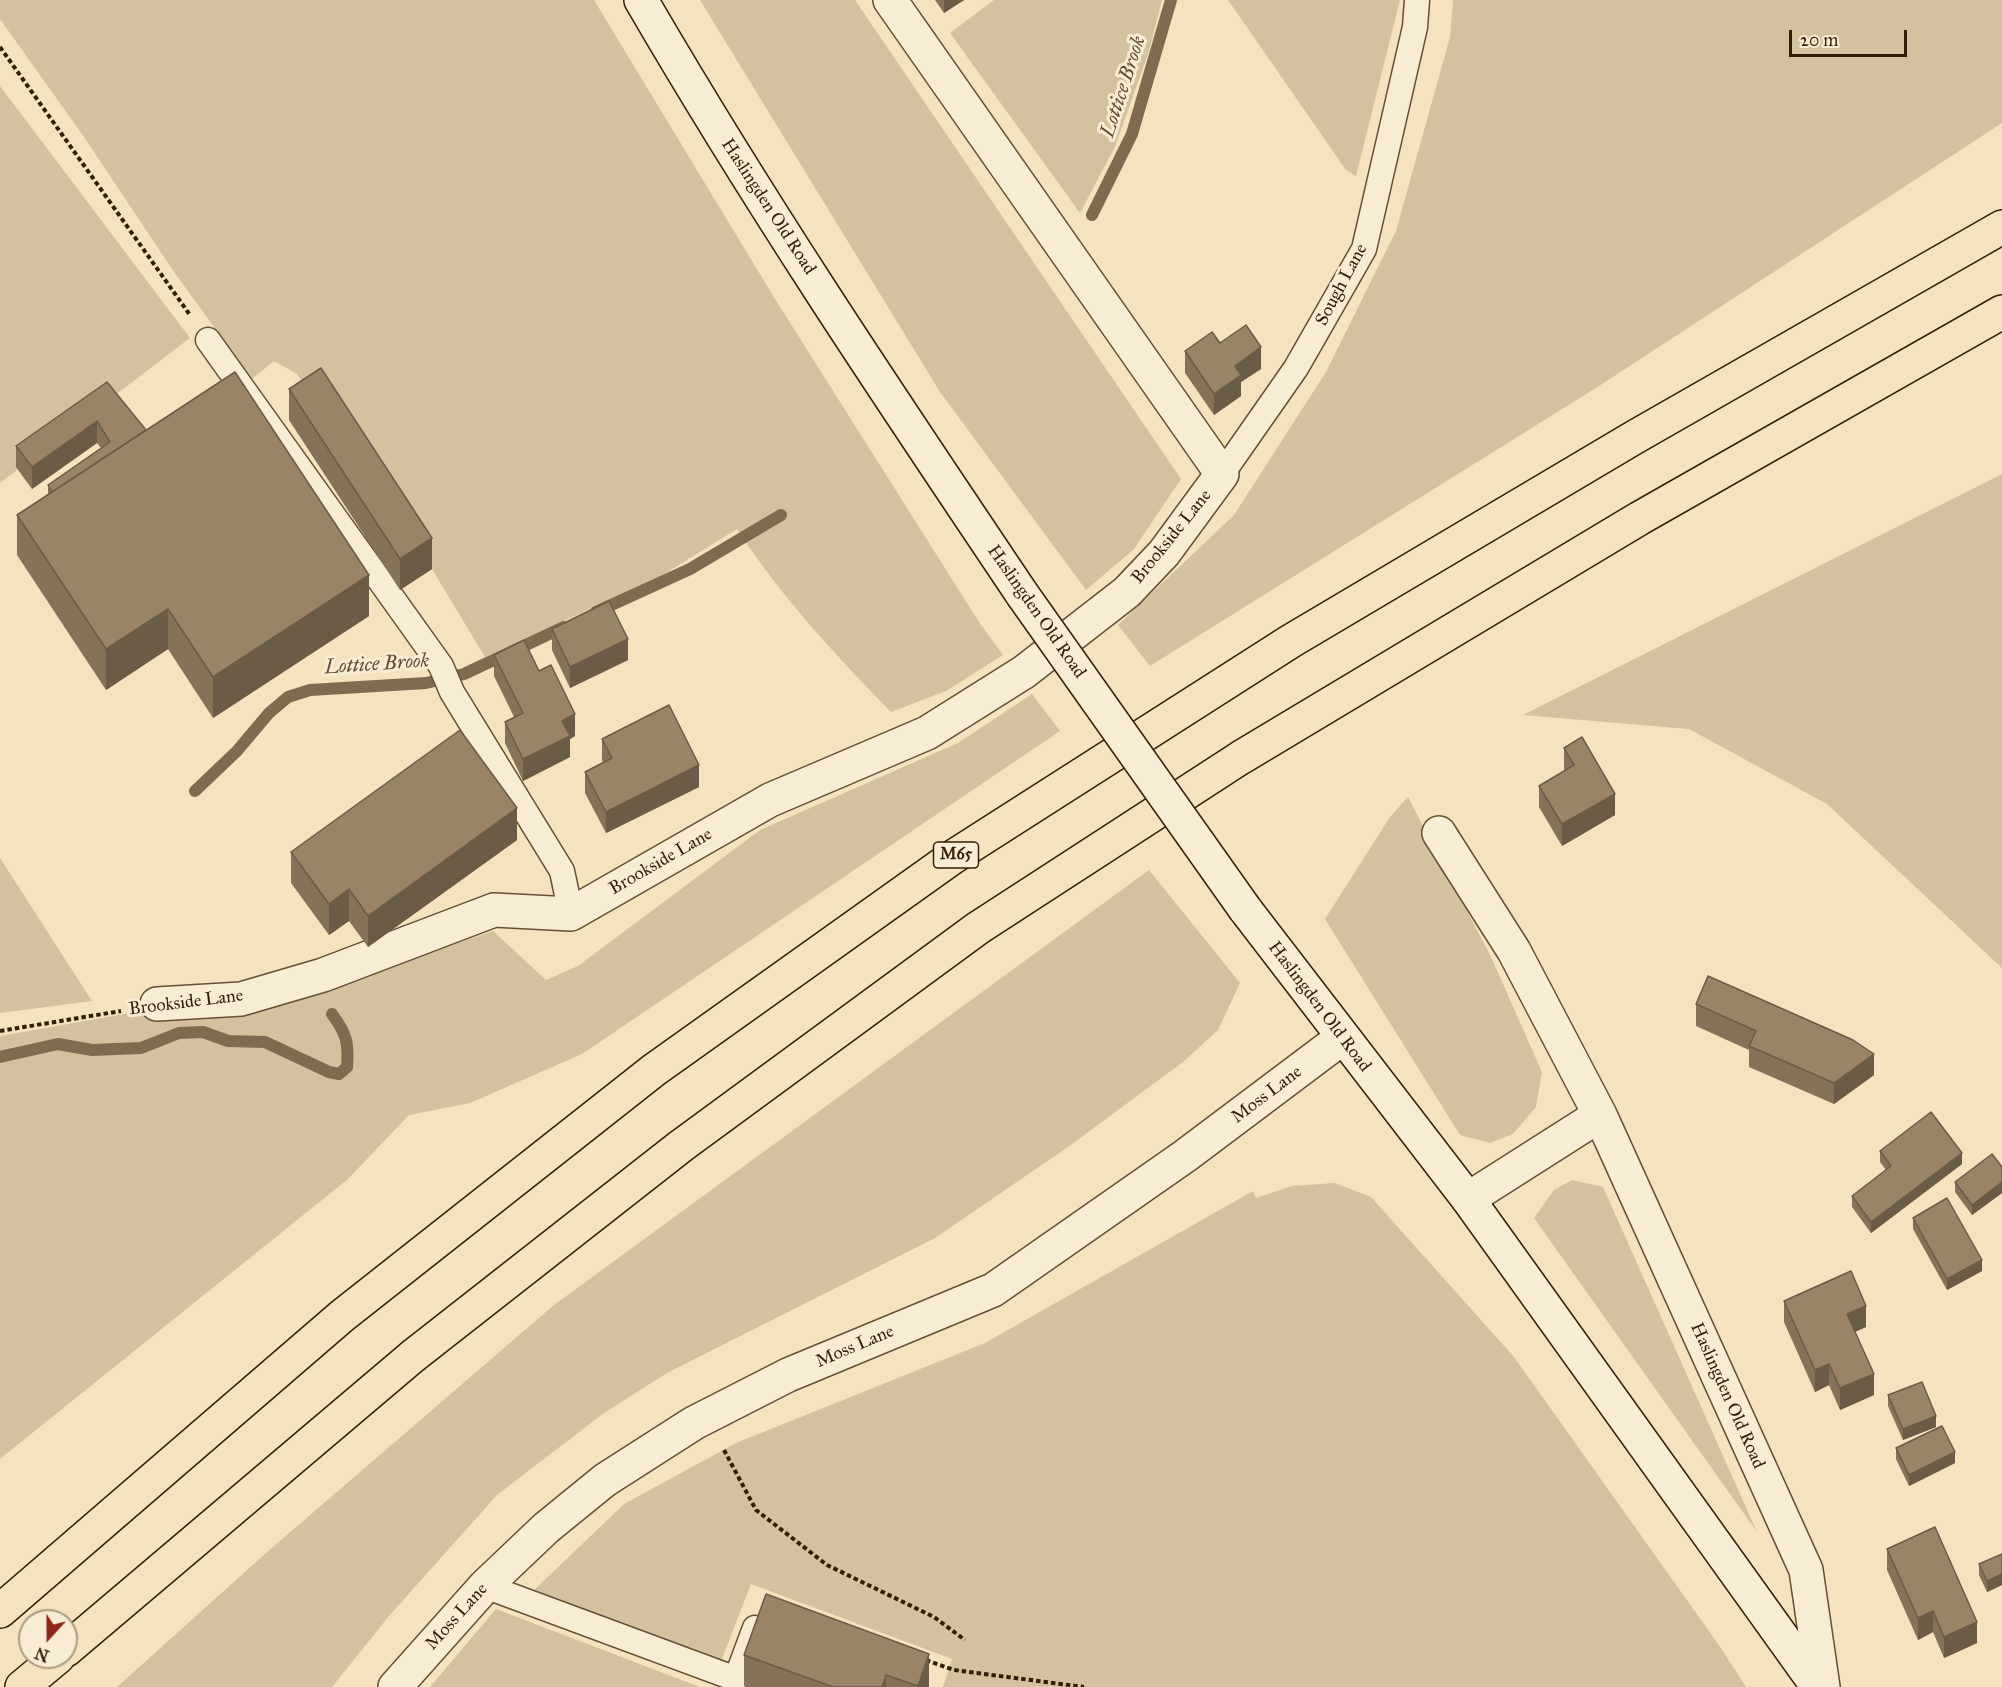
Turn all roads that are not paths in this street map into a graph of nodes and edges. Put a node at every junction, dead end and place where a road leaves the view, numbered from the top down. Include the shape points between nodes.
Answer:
1 (641, 0) edge
2 (890, 0) edge
3 (1417, 0) edge
4 (2002, 227) edge
5 (2002, 312) edge
6 (208, 340) road end
7 (1222, 474) junction
8 (1439, 833) dead end
9 (571, 914) junction
10 (157, 1004) road end
11 (1342, 1038) junction
12 (1600, 1115) junction
13 (1468, 1199) junction
14 (485, 1586) junction
15 (763, 1604) edge
16 (0, 1611) edge
17 (78, 1640) edge
18 (44, 1669) edge
19 (22, 1687) edge
20 (395, 1687) edge
21 (1818, 1687) edge
22 (1823, 1687) edge

1 - 11 street, Haslingden Old Road, bridge via 694,92 878,380 1022,594 1245,909
2 - 7 street
3 - 7 lane, Sough Lane via 1415,27 1364,249 1296,368
4 - 16 highway, M65 via 1635,437 1291,641 952,857 654,1070 379,1287
5 - 17 highway via 1641,518 1302,721 978,928 681,1146 413,1356
6 - 9 lane via 441,666 452,692 562,871
7 - 9 street, Brookside Lane via 1164,553 1127,592 1024,672 927,733 770,800
8 - 12 street, Haslingden Old Road via 1514,951
9 - 10 street, Brookside Lane via 494,910 323,975 241,999
11 - 13 street, Haslingden Old Road
11 - 14 street, Moss Lane via 1185,1156 993,1290 788,1375 707,1417 605,1479
12 - 13 street
12 - 22 street, Haslingden Old Road via 1806,1570
13 - 21 street, Haslingden Old Road
14 - 15 lane via 736,1679
14 - 20 street, Moss Lane
18 - 19 highway

